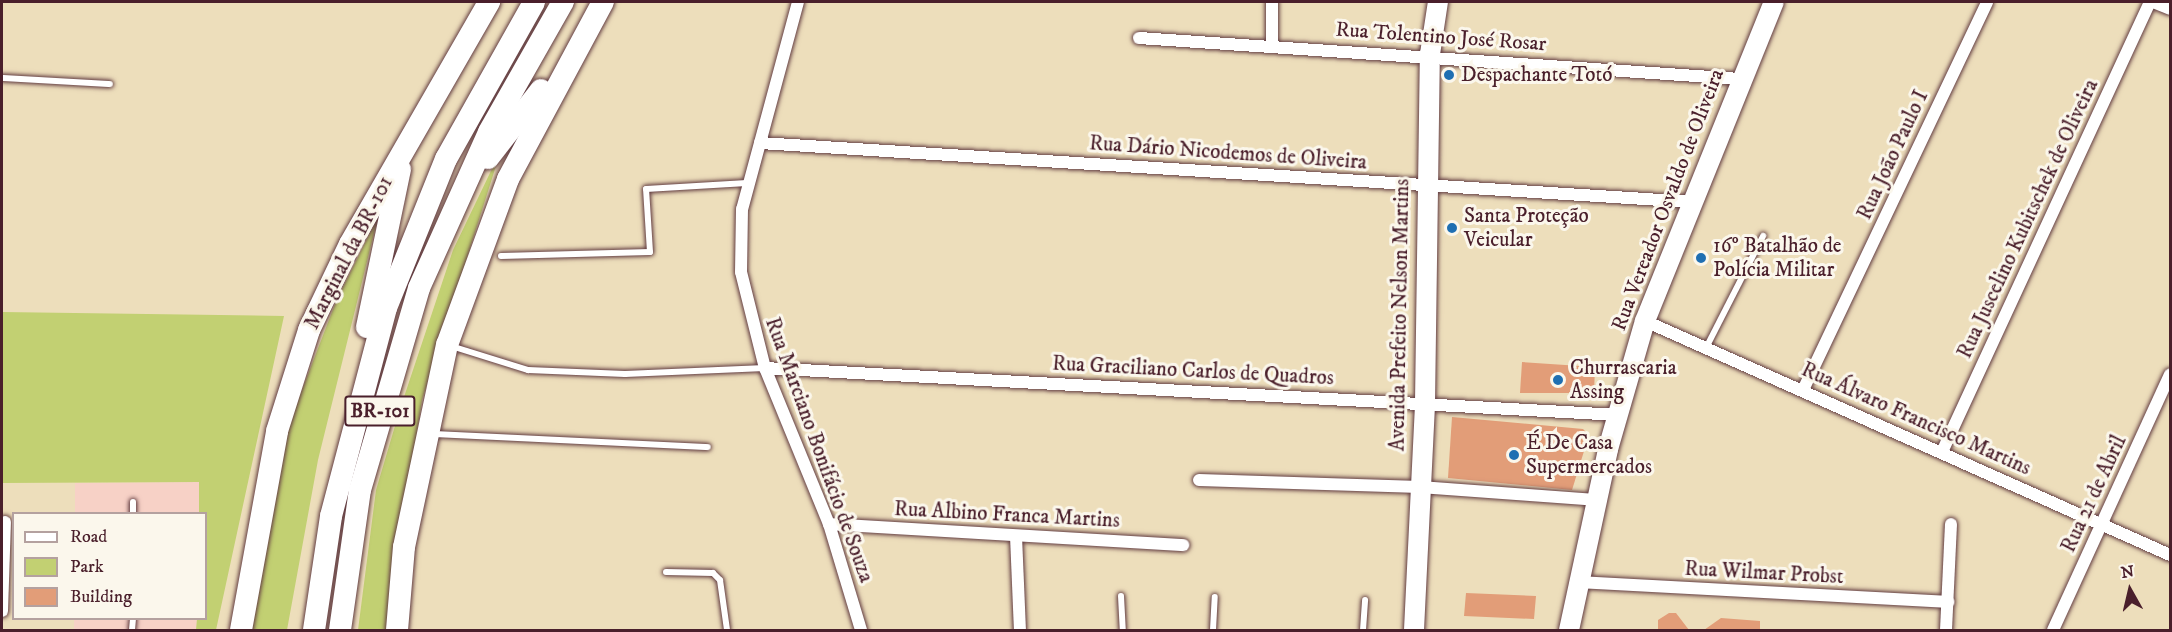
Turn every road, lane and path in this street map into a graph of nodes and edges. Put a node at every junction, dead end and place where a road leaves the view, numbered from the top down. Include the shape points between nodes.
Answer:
1 (489, 2) edge
2 (534, 2) edge
3 (563, 2) edge
4 (603, 2) edge
5 (798, 2) edge
6 (1272, 2) edge
7 (1438, 2) edge
8 (1774, 2) edge
9 (1987, 2) edge
10 (2151, 2) edge
11 (2170, 9) edge
12 (585, 33) junction
13 (1139, 38) dead end
14 (1272, 46) junction
15 (1430, 54) junction
16 (2, 78) edge
17 (1740, 79) junction
18 (110, 84) dead end
19 (760, 143) junction
20 (406, 144) junction
21 (747, 183) junction
22 (1427, 185) junction
23 (456, 200) junction
24 (1693, 202) junction
25 (1762, 236) dead end
26 (501, 256) dead end
27 (1645, 321) junction
28 (447, 345) junction
29 (1706, 348) junction
30 (765, 368) junction
31 (2170, 374) edge
32 (1803, 390) junction
33 (1425, 403) junction
34 (1618, 415) junction
35 (425, 434) junction
36 (708, 447) dead end
37 (1942, 452) junction
38 (1199, 480) dead end
39 (1420, 487) junction
40 (1596, 501) junction
41 (133, 502) dead end
42 (133, 512) edge
43 (331, 516) junction
44 (5, 522) dead end
45 (829, 524) junction
46 (1951, 524) dead end
47 (2101, 524) junction
48 (1016, 536) junction
49 (1183, 545) dead end
50 (2170, 555) edge
51 (666, 572) dead end
52 (1579, 582) junction
53 (1121, 596) dead end
54 (1215, 597) dead end
55 (1365, 600) dead end
56 (1948, 602) junction
57 (2, 611) edge
58 (241, 630) edge
59 (314, 630) edge
60 (340, 630) edge
61 (397, 630) edge
62 (727, 630) edge
63 (861, 630) edge
64 (1020, 630) edge
65 (1123, 630) edge
66 (1213, 630) edge
67 (1363, 630) edge
68 (1414, 630) edge
69 (1569, 630) edge
70 (1947, 630) edge
71 (2053, 630) edge

1 - 20 highway, Marginal da BR-101
2 - 43 highway, BR-101 via 446,159 406,251 362,388
3 - 23 highway, BR-101
4 - 12 highway
5 - 19 street, Rua Marciano Bonifácio de Souza
6 - 14 street
7 - 15 main road, Avenida Prefeito Nelson Martins
8 - 17 main road, Rua Vereador Osvaldo de Oliveira
9 - 32 street, Rua João Paulo I
10 - 11 street
10 - 37 street, Rua Juscelino Kubitschek de Oliveira
12 - 23 highway
12 - 28 highway via 508,179
13 - 14 street, Rua Tolentino José Rosar
14 - 15 street, Rua Tolentino José Rosar
15 - 17 street, Rua Tolentino José Rosar
15 - 22 main road, Avenida Prefeito Nelson Martins
16 - 18 lane
17 - 24 main road, Rua Vereador Osvaldo de Oliveira
19 - 21 street, Rua Marciano Bonifácio de Souza
19 - 22 street, Rua Dário Nicodemos de Oliveira
20 - 43 highway
20 - 58 highway, Marginal da BR-101 via 327,288 287,389
21 - 26 lane via 646,189 650,252
21 - 30 street, Rua Marciano Bonifácio de Souza via 739,232 741,272
22 - 24 street, Rua Dário Nicodemos de Oliveira
22 - 33 main road, Avenida Prefeito Nelson Martins
23 - 60 highway, BR-101 via 419,288 379,414 350,544
24 - 27 main road, Rua Vereador Osvaldo de Oliveira
25 - 29 lane
27 - 29 street, Rua Álvaro Francisco Martins
27 - 34 main road, Rua Vereador Osvaldo de Oliveira
28 - 30 lane via 528,370 625,374
28 - 35 highway
29 - 32 street, Rua Álvaro Francisco Martins
30 - 33 street, Rua Graciliano Carlos de Quadros
30 - 45 street, Rua Marciano Bonifácio de Souza
31 - 47 street, Rua 21 de Abril
32 - 37 street, Rua Álvaro Francisco Martins
33 - 34 street, Rua Graciliano Carlos de Quadros
33 - 39 main road, Avenida Prefeito Nelson Martins
34 - 40 main road, Rua Vereador Osvaldo de Oliveira
35 - 36 lane
35 - 61 highway via 404,547
37 - 47 street, Rua Álvaro Francisco Martins
38 - 39 street
39 - 40 street
39 - 68 main road, Avenida Prefeito Nelson Martins
40 - 52 main road, Rua Vereador Osvaldo de Oliveira
41 - 42 lane
43 - 59 highway, BR-101
44 - 57 street
45 - 48 street, Rua Albino Franca Martins
45 - 63 street, Rua Marciano Bonifácio de Souza
46 - 56 street
47 - 50 street, Rua Álvaro Francisco Martins
47 - 71 street, Rua 21 de Abril
48 - 49 street, Rua Albino Franca Martins
48 - 64 street
51 - 62 lane via 714,573 720,580
52 - 56 street, Rua Wilmar Probst
52 - 69 main road, Rua Vereador Osvaldo de Oliveira
53 - 65 lane
54 - 66 lane
55 - 67 lane
56 - 70 street

